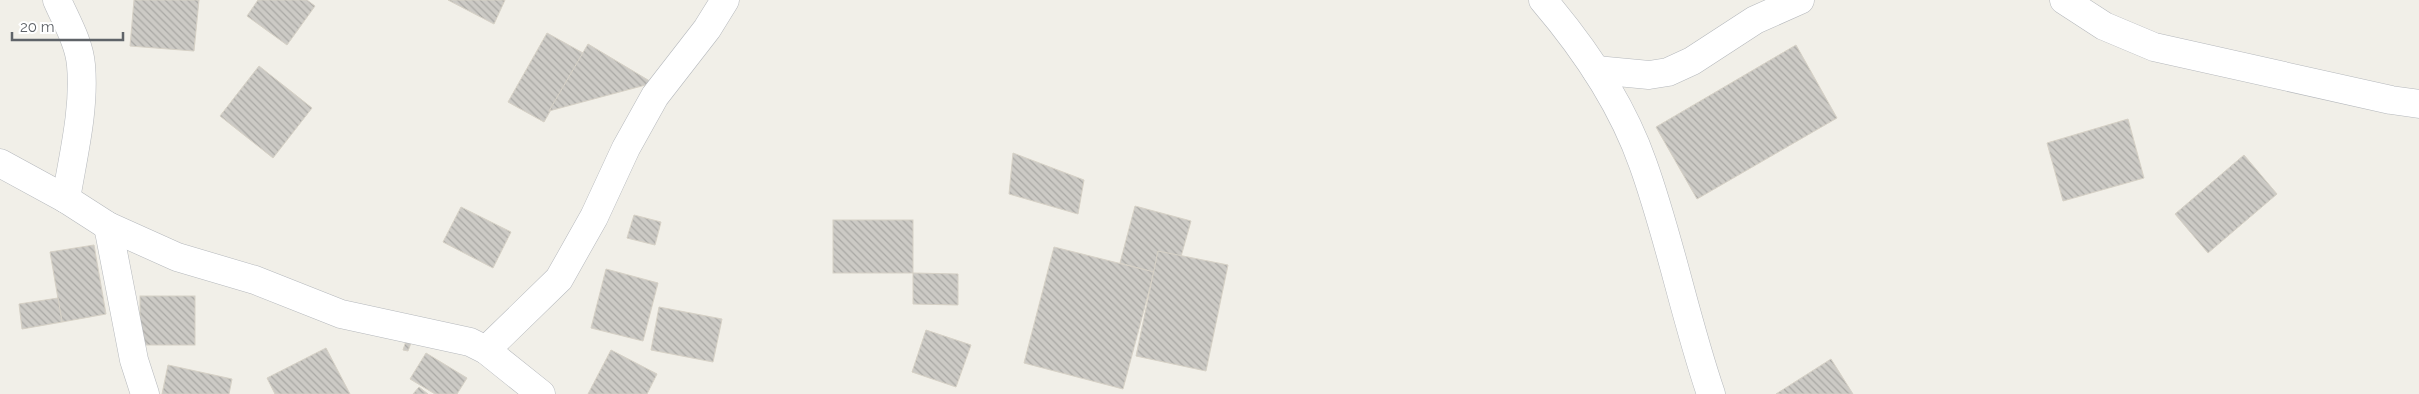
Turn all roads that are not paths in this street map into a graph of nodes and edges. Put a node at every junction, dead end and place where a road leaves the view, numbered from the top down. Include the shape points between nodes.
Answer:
1 (57, 0) edge
2 (725, 0) edge
3 (1542, 0) edge
4 (1800, 0) edge
5 (2064, 0) edge
6 (1596, 70) junction
7 (2419, 104) edge
8 (0, 163) edge
9 (66, 199) junction
10 (108, 226) junction
11 (486, 350) junction
12 (145, 394) edge
13 (541, 394) edge
14 (1711, 394) edge

1 - 9 street via 75,40 81,64 80,108
2 - 11 street via 707,29 655,96 559,279
3 - 6 street
4 - 6 street via 1754,20 1668,72 1650,75
5 - 7 street via 2104,26 2154,48
6 - 14 street via 1643,163
8 - 9 street
9 - 10 street
10 - 11 street via 177,257 254,280 341,314 470,342
10 - 12 street via 134,360
11 - 13 street

